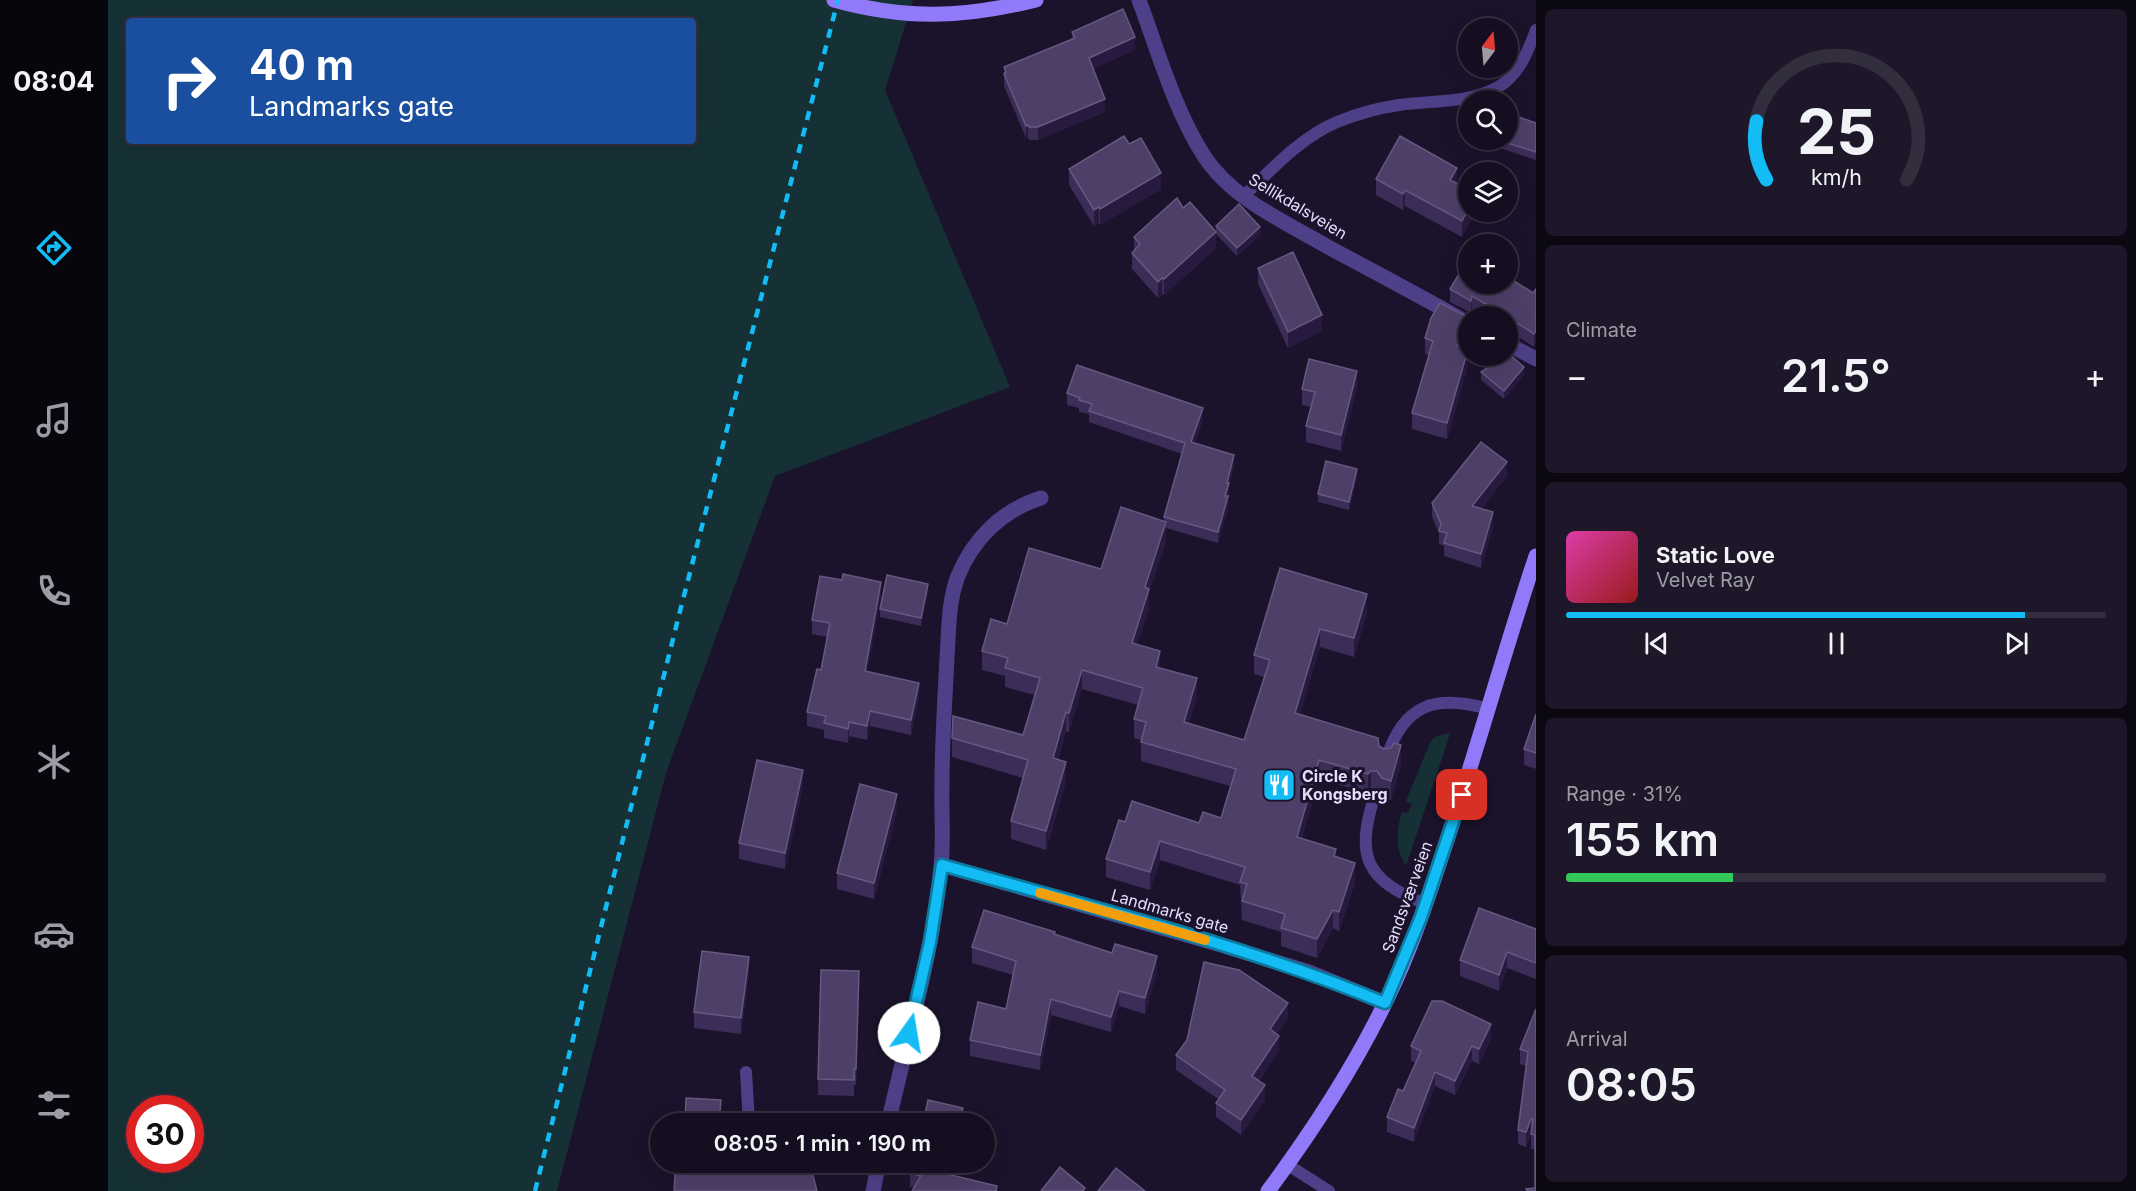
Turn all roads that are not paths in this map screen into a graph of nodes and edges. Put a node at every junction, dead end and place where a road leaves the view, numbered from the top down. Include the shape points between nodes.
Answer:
1 (834, 0) edge
2 (1036, 0) edge
3 (1139, 0) edge
4 (1536, 30) edge
5 (1244, 196) junction
6 (1458, 317) edge
7 (1518, 349) edge
8 (1536, 359) edge
9 (1041, 498) dead end
10 (1536, 556) edge
11 (1488, 709) junction
12 (1386, 760) edge
13 (1374, 798) dead end
14 (942, 865) junction
15 (1426, 904) junction
16 (1385, 1003) junction
17 (746, 1072) dead end
18 (748, 1113) edge
19 (891, 1113) edge
20 (1288, 1165) junction
21 (877, 1173) edge
22 (873, 1191) edge
23 (1268, 1191) edge
24 (1329, 1191) edge

1 - 2 street via 879,11 928,15 984,11
3 - 5 street, Sellikdalsveien via 1177,101 1204,156
4 - 5 lane via 1525,57 1499,86 1448,102 1400,105 1335,123 1312,136
5 - 6 street, Sellikdalsveien
7 - 8 street
9 - 14 street via 1013,510 982,536 958,577 953,594 943,727
10 - 11 street, Sandsværveien
11 - 12 lane via 1464,702 1423,707 1406,722
11 - 15 street, Sandsværveien
13 - 15 lane via 1364,842 1369,861 1388,885
14 - 16 street, Landmarks gate via 1309,972
14 - 19 street via 930,942
15 - 16 street, Sandsværveien
16 - 20 street, Sandsværveien via 1342,1083
17 - 18 lane
20 - 23 street, Sandsværveien
20 - 24 lane
21 - 22 street

